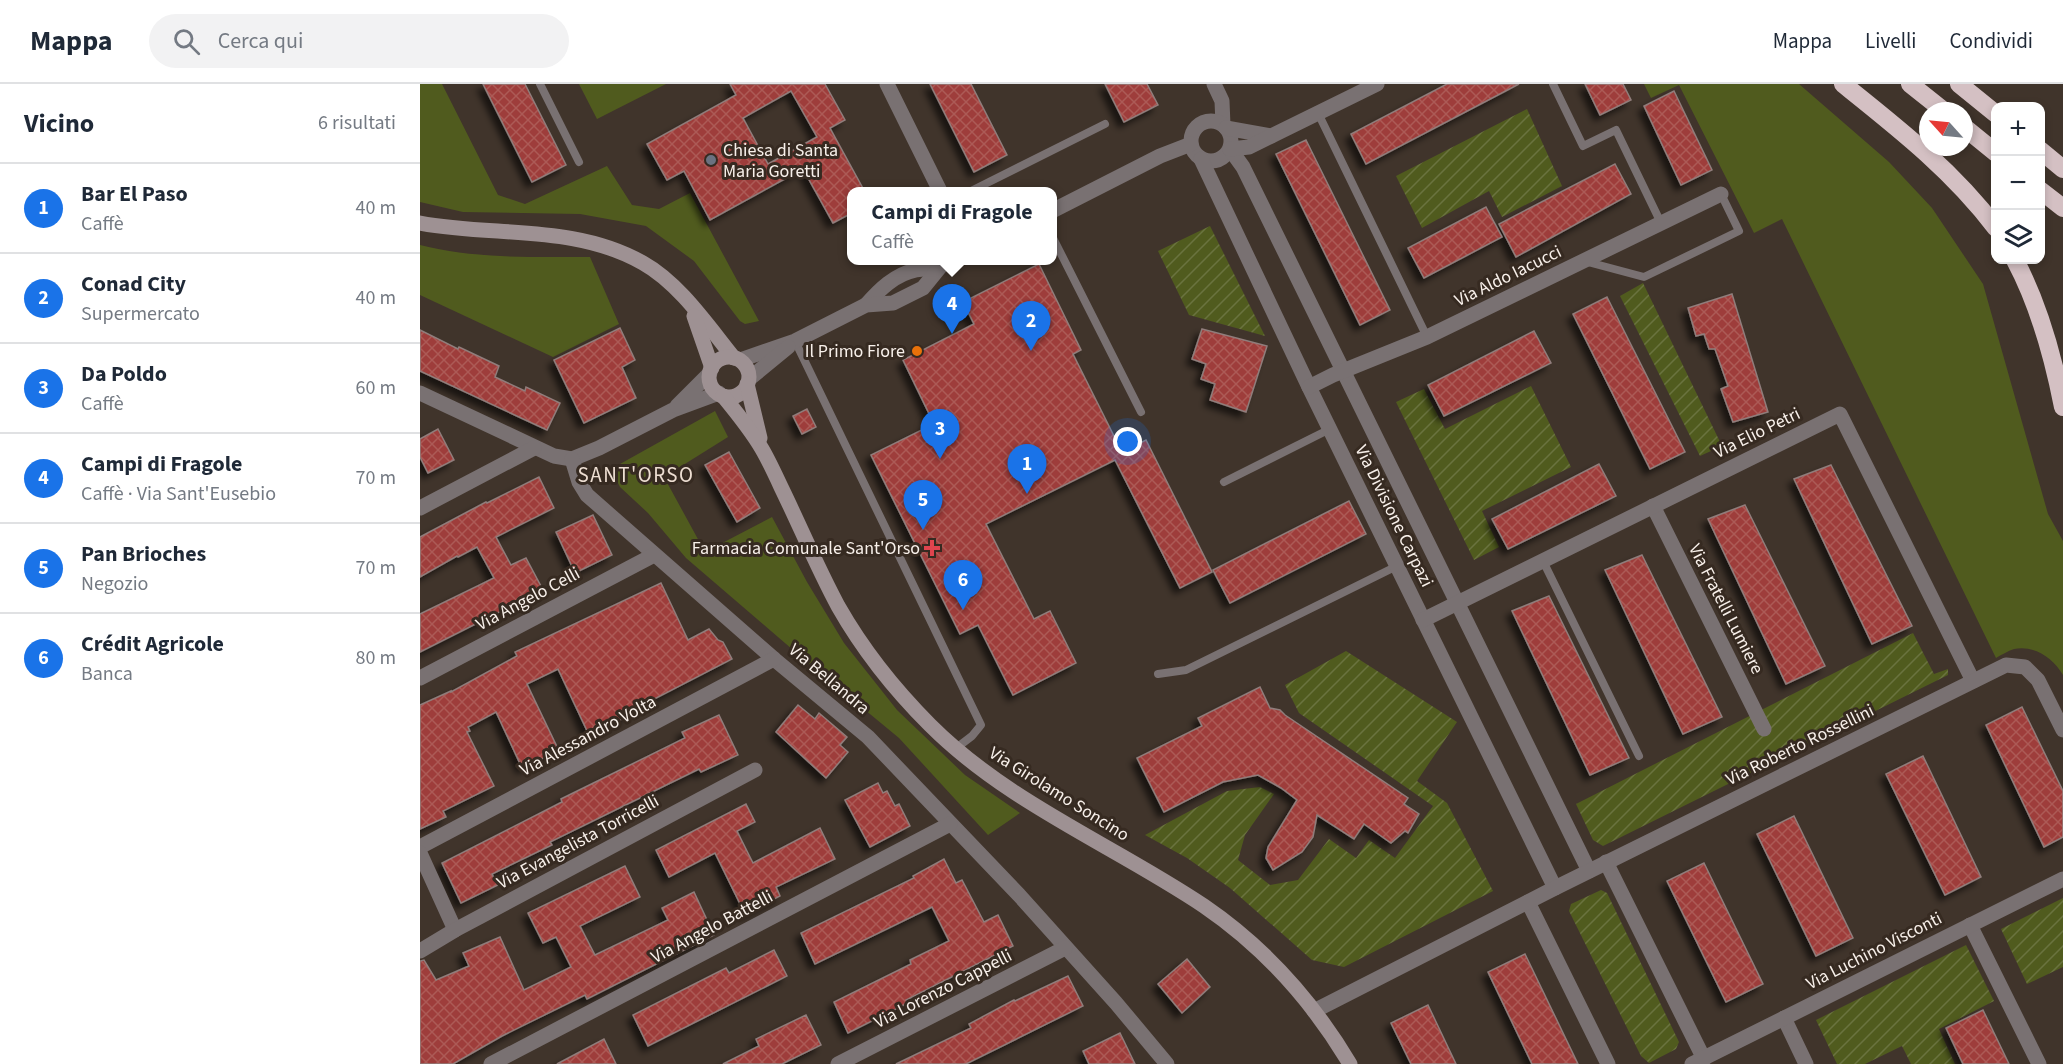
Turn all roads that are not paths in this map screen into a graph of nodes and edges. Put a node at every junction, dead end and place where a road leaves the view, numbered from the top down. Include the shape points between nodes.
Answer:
1 (540, 84) edge
2 (886, 84) edge
3 (1214, 84) edge
4 (1377, 84) edge
5 (1553, 84) edge
6 (1843, 84) edge
7 (1911, 84) edge
8 (1959, 84) edge
9 (1933, 102) edge
10 (1991, 111) edge
11 (1318, 113) junction
12 (1105, 124) dead end
13 (1225, 127) junction
14 (1973, 135) edge
15 (1271, 136) junction
16 (1191, 144) junction
17 (1230, 149) junction
18 (1991, 150) edge
19 (2045, 154) edge
20 (1202, 159) junction
21 (579, 162) dead end
22 (2063, 169) edge
23 (938, 187) edge
24 (981, 187) edge
25 (1721, 194) joint
26 (2045, 194) edge
27 (2063, 208) edge
28 (1057, 209) edge
29 (420, 223) edge
30 (1662, 223) junction
31 (1991, 223) edge
32 (1057, 244) edge
33 (1584, 261) junction
34 (2017, 264) edge
35 (946, 265) edge
36 (690, 305) junction
37 (1427, 338) junction
38 (795, 341) junction
39 (737, 358) junction
40 (711, 370) junction
41 (1344, 372) junction
42 (748, 382) junction
43 (1309, 387) junction
44 (420, 393) edge
45 (721, 394) junction
46 (2063, 407) edge
47 (673, 410) junction
48 (1141, 412) dead end
49 (1330, 429) junction
50 (534, 447) junction
51 (763, 450) junction
52 (572, 459) junction
53 (1224, 482) dead end
54 (1653, 506) junction
55 (420, 508) edge
56 (654, 555) junction
57 (1543, 561) junction
58 (1397, 566) junction
59 (1458, 603) junction
60 (1424, 620) junction
61 (774, 659) junction
62 (1158, 674) dead end
63 (420, 678) edge
64 (1972, 681) junction
65 (1764, 729) dead end
66 (2063, 730) edge
67 (956, 749) junction
68 (1639, 756) dead end
69 (755, 770) dead end
70 (950, 824) junction
71 (420, 847) edge
72 (420, 853) edge
73 (1606, 862) junction
74 (1589, 871) junction
75 (2063, 879) edge
76 (1555, 888) junction
77 (1528, 902) junction
78 (1970, 925) junction
79 (454, 930) junction
80 (1065, 948) junction
81 (420, 951) edge
82 (1314, 1011) junction
83 (1784, 1018) junction
84 (1698, 1061) edge
85 (491, 1064) edge
86 (838, 1064) edge
87 (1167, 1064) edge
88 (1350, 1064) edge
89 (1608, 1064) edge
90 (1806, 1064) edge
91 (2039, 1064) edge

1 - 21 lane
2 - 23 street
3 - 13 street via 1222,101
4 - 11 street
5 - 30 lane via 1583,146 1616,130
6 - 31 highway via 1942,167
7 - 9 highway
8 - 10 highway
11 - 15 street
11 - 37 lane
12 - 24 lane
13 - 15 street
13 - 16 street via 1211,121 1198,126
13 - 17 street via 1231,137
14 - 18 highway
15 - 17 street via 1249,147
16 - 20 street
16 - 28 street
17 - 20 street via 1220,160
17 - 41 street, Via Divisione Carpazi via 1243,167
19 - 22 highway
20 - 43 street, Via Divisione Carpazi
25 - 30 street, Via Aldo Iacucci
25 - 33 lane via 1739,231 1644,278
26 - 27 highway
29 - 36 main road, Via Girolamo Soncino via 596,243 644,263
30 - 33 street, Via Aldo Iacucci
32 - 48 lane
33 - 37 street, Via Aldo Iacucci
34 - 46 highway via 2042,324
35 - 38 street via 923,288 893,303 866,305
36 - 39 main road, Via Girolamo Soncino
36 - 40 main road, Via Girolamo Soncino
37 - 41 street, Via Aldo Iacucci
38 - 39 street
38 - 42 street
38 - 67 lane via 981,725
39 - 40 main road via 719,360
39 - 42 main road, Via Girolamo Soncino via 747,368
40 - 45 main road, Via Girolamo Soncino via 711,385
40 - 47 street
41 - 43 street, Via Aldo Iacucci
41 - 59 street, Via Divisione Carpazi
42 - 45 main road via 735,395
42 - 51 main road, Via Girolamo Soncino
43 - 49 street, Via Divisione Carpazi
44 - 50 street
45 - 47 street
45 - 51 main road, Via Girolamo Soncino
47 - 52 street
49 - 53 lane
49 - 58 street, Via Divisione Carpazi
50 - 52 street
50 - 55 street
51 - 67 main road, Via Girolamo Soncino via 833,596 856,634 898,690
52 - 56 street, Via Bellandra via 587,495
54 - 57 street, Via Elio Petri
54 - 64 street, Via Elio Petri via 1840,414
54 - 65 street, Via Fratelli Lumiere
56 - 61 street, Via Bellandra
56 - 63 street, Via Angelo Celli
57 - 59 street, Via Elio Petri
57 - 68 lane
58 - 60 street, Via Divisione Carpazi
58 - 62 lane via 1186,670
59 - 60 street, Via Elio Petri
59 - 74 street, Via Divisione Carpazi
60 - 76 street, Via Divisione Carpazi
61 - 70 street, Via Bellandra via 868,737
61 - 71 street, Via Alessandro Volta
64 - 66 street, Via Roberto Rossellini via 2006,665 2025,667 2038,680
64 - 73 street, Via Roberto Rossellini
67 - 82 main road, Via Girolamo Soncino via 1018,795 1205,907 1264,955
69 - 79 street, Via Evangelista Torricelli
70 - 80 street, Via Bellandra
70 - 85 street, Via Angelo Battelli
72 - 79 street
73 - 74 street, Via Roberto Rossellini
73 - 84 street, Via Luchino Visconti
74 - 76 street, Via Roberto Rossellini
75 - 78 street, Via Luchino Visconti
76 - 77 street, Via Roberto Rossellini
77 - 82 street, Via Roberto Rossellini
77 - 89 street
78 - 83 street, Via Luchino Visconti
78 - 91 street
79 - 81 street, Via Evangelista Torricelli
80 - 86 street, Via Lorenzo Cappelli
80 - 87 street, Via Bellandra
82 - 88 main road, Via Girolamo Soncino
83 - 84 street, Via Luchino Visconti
83 - 90 street

